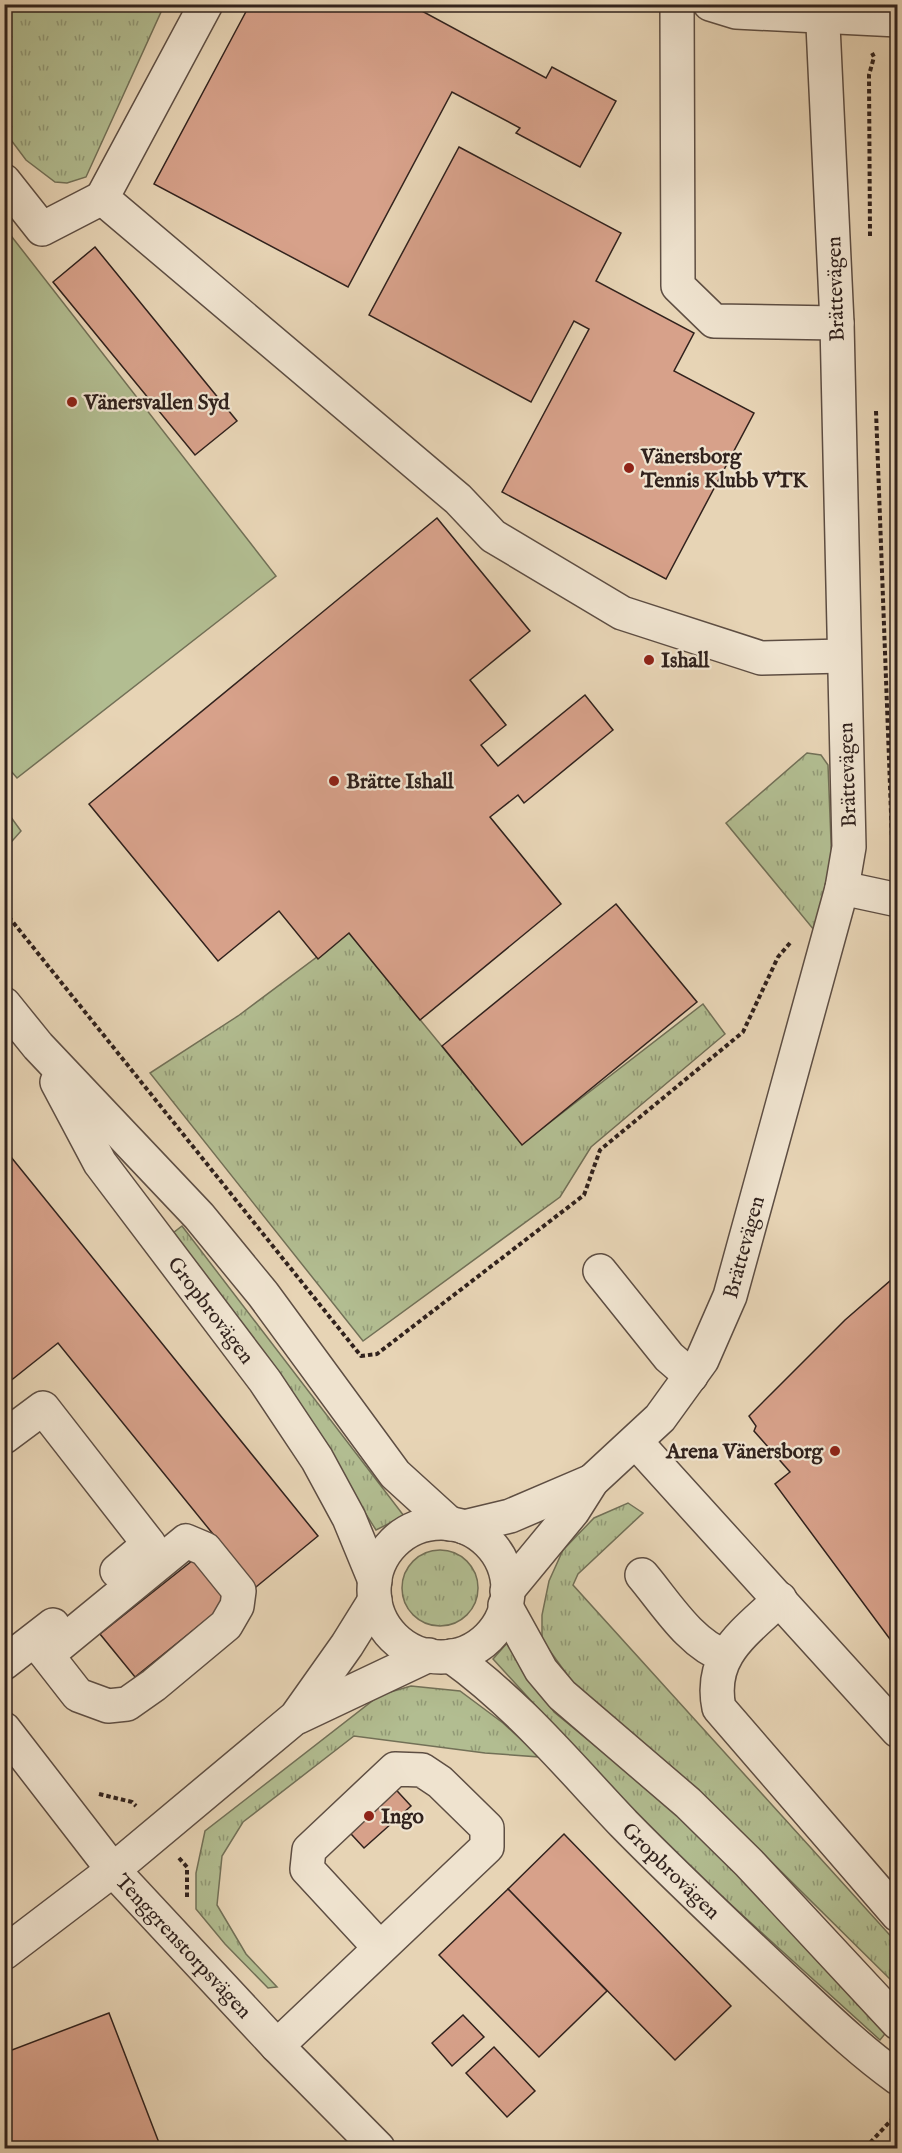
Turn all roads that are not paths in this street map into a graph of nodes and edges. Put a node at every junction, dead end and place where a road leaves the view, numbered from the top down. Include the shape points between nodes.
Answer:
1 (206, 4) edge
2 (677, 4) edge
3 (710, 4) edge
4 (822, 11) edge
5 (897, 20) edge
6 (4, 181) edge
7 (102, 198) junction
8 (837, 323) junction
9 (843, 656) junction
10 (842, 888) junction
11 (896, 899) edge
12 (4, 1005) edge
13 (38, 1046) junction
14 (600, 1271) dead end
15 (691, 1376) junction
16 (4, 1437) edge
17 (636, 1442) junction
18 (592, 1481) junction
19 (457, 1526) junction
20 (642, 1575) dead end
21 (375, 1590) junction
22 (506, 1598) junction
23 (780, 1599) junction
24 (41, 1647) junction
25 (440, 1656) junction
26 (725, 1656) junction
27 (4, 1663) edge
28 (296, 1717) junction
29 (4, 1729) edge
30 (897, 1731) edge
31 (113, 1870) junction
32 (897, 1915) edge
33 (380, 1948) junction
34 (4, 1953) edge
35 (897, 2023) edge
36 (278, 2046) junction
37 (897, 2078) edge
38 (378, 2148) edge

1 - 7 street
2 - 8 street via 678,286 714,321
3 - 4 street via 736,12
4 - 5 street
4 - 8 street, Brättevägen
6 - 7 street via 42,230
7 - 9 street via 458,499 493,536 622,613 761,658
8 - 9 street, Brättevägen
9 - 10 street, Brättevägen via 849,847
10 - 11 street
10 - 15 street, Brättevägen via 730,1296 717,1331
12 - 13 street, Gropbrovägen
13 - 19 street, Gropbrovägen via 199,1216 263,1294 395,1474
13 - 21 street, Gropbrovägen via 100,1163 258,1371 317,1459 349,1518
14 - 15 street via 669,1357
15 - 17 street, Brättevägen via 660,1418
16 - 24 street via 44,1408 150,1544
17 - 18 street, Brättevägen
17 - 23 street
18 - 19 street, Brättevägen via 510,1516
18 - 22 street, Brättevägen
19 - 21 street via 429,1524 403,1535 384,1555
19 - 22 street via 487,1542 498,1556 505,1573
20 - 26 street via 699,1641 712,1652
21 - 25 street via 381,1620 393,1636 409,1648
21 - 28 street via 347,1645
22 - 25 street via 495,1629 483,1642 468,1651
22 - 35 street via 541,1670 562,1695 688,1803
23 - 26 street
23 - 30 street
24 - 24 street via 78,1695 108,1706 127,1704 226,1625 237,1606 239,1591 205,1550 186,1541
24 - 27 street
25 - 28 street
25 - 37 street, Gropbrovägen via 486,1681 509,1702 624,1824 730,1928 866,2055
26 - 32 street via 715,1689 719,1708
28 - 31 street
29 - 31 street, Tenggrenstorpsvägen
31 - 34 street
31 - 36 street, Tenggrenstorpsvägen
33 - 33 street via 488,1847 487,1828 441,1782 422,1770 395,1769 309,1850 307,1869
33 - 36 street
36 - 38 street, Tenggrenstorpsvägen

